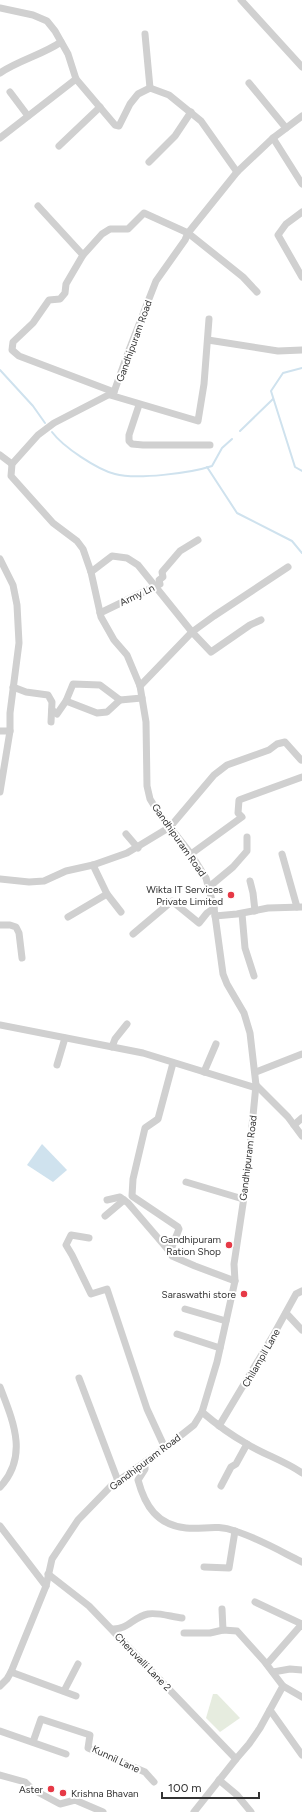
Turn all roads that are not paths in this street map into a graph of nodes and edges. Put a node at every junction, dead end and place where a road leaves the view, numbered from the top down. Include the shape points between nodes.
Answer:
1 (240, 0) edge
2 (0, 8) edge
3 (145, 34) dead end
4 (61, 42) junction
5 (302, 67) edge
6 (0, 72) edge
7 (76, 80) junction
8 (249, 83) dead end
9 (150, 88) junction
10 (10, 92) dead end
11 (100, 107) junction
12 (191, 112) junction
13 (28, 116) junction
14 (302, 116) edge
15 (286, 128) junction
16 (0, 138) edge
17 (273, 138) junction
18 (59, 146) dead end
19 (149, 162) dead end
20 (237, 172) junction
21 (302, 184) edge
22 (38, 206) dead end
23 (302, 212) edge
24 (188, 233) junction
25 (83, 255) junction
26 (302, 276) edge
27 (257, 292) dead end
28 (209, 319) dead end
29 (208, 340) junction
30 (302, 350) edge
31 (112, 394) junction
32 (139, 405) junction
33 (210, 445) dead end
34 (0, 455) edge
35 (12, 464) junction
36 (198, 540) dead end
37 (0, 559) edge
38 (288, 566) dead end
39 (91, 572) junction
40 (156, 586) junction
41 (100, 613) junction
42 (262, 620) dead end
43 (192, 632) junction
44 (140, 686) junction
45 (13, 687) junction
46 (142, 698) junction
47 (120, 700) junction
48 (66, 701) junction
49 (52, 710) junction
50 (51, 722) dead end
51 (0, 731) edge
52 (10, 731) junction
53 (302, 760) edge
54 (302, 777) edge
55 (0, 792) edge
56 (170, 827) junction
57 (126, 834) dead end
58 (247, 837) dead end
59 (138, 848) junction
60 (191, 854) junction
61 (282, 854) dead end
62 (94, 865) junction
63 (0, 879) edge
64 (250, 881) dead end
65 (209, 887) junction
66 (107, 894) junction
67 (300, 907) edge
68 (255, 911) junction
69 (121, 912) dead end
70 (215, 912) junction
71 (242, 914) junction
72 (68, 917) dead end
73 (0, 926) edge
74 (133, 934) dead end
75 (22, 958) dead end
76 (254, 976) dead end
77 (127, 1024) dead end
78 (0, 1025) edge
79 (65, 1038) junction
80 (216, 1044) dead end
81 (112, 1047) junction
82 (302, 1054) edge
83 (173, 1063) junction
84 (57, 1065) dead end
85 (204, 1072) junction
86 (256, 1072) junction
87 (256, 1087) junction
88 (302, 1118) edge
89 (294, 1125) junction
90 (302, 1136) edge
91 (186, 1182) dead end
92 (134, 1198) junction
93 (243, 1199) junction
94 (107, 1200) dead end
95 (126, 1202) junction
96 (106, 1216) dead end
97 (89, 1238) dead end
98 (170, 1252) junction
99 (235, 1281) junction
100 (302, 1291) edge
101 (185, 1309) dead end
102 (286, 1313) junction
103 (226, 1321) junction
104 (302, 1330) edge
105 (177, 1334) dead end
106 (220, 1348) junction
107 (79, 1378) dead end
108 (0, 1387) edge
109 (4, 1407) edge
110 (202, 1412) junction
111 (219, 1426) junction
112 (247, 1444) junction
113 (165, 1448) junction
114 (145, 1462) junction
115 (302, 1473) edge
116 (118, 1481) junction
117 (221, 1486) dead end
118 (0, 1487) edge
119 (0, 1526) edge
120 (235, 1530) junction
121 (302, 1562) edge
122 (204, 1568) dead end
123 (48, 1574) junction
124 (46, 1586) junction
125 (255, 1602) dead end
126 (222, 1609) dead end
127 (182, 1618) dead end
128 (302, 1624) edge
129 (112, 1630) junction
130 (223, 1630) junction
131 (184, 1634) dead end
132 (78, 1664) dead end
133 (267, 1664) junction
134 (302, 1670) edge
135 (11, 1672) junction
136 (273, 1672) junction
137 (0, 1686) edge
138 (283, 1686) junction
139 (64, 1691) junction
140 (76, 1696) dead end
141 (302, 1697) edge
142 (270, 1710) junction
143 (0, 1731) edge
144 (33, 1742) junction
145 (66, 1754) dead end
146 (302, 1755) edge
147 (234, 1757) junction
148 (0, 1775) edge
149 (219, 1780) junction
150 (154, 1782) dead end
151 (103, 1812) edge
152 (194, 1812) edge
153 (251, 1812) edge

1 - 5 street
2 - 4 street via 33,15 46,22 52,26
3 - 9 street
4 - 6 street
4 - 7 street via 68,54
7 - 11 street
7 - 13 street
8 - 15 street
9 - 11 street via 138,94 119,126 112,122
9 - 12 street via 169,95
10 - 13 street
11 - 18 street
12 - 19 street via 174,136
12 - 20 street via 201,121
13 - 16 street
14 - 15 street, Gandhipuram Road
15 - 17 street, Gandhipuram Road
17 - 20 street, Gandhipuram Road
17 - 21 street
20 - 24 street, Gandhipuram Road
22 - 25 street
23 - 26 street via 278,234
24 - 25 street via 144,213 128,229 110,230 102,234
24 - 27 street via 243,276
24 - 31 street, Gandhipuram Road via 156,281
25 - 31 street via 66,284 65,293 60,299 49,300 45,304 33,324 13,342 12,350 19,356
28 - 29 street
29 - 30 street via 278,351
29 - 32 street via 198,421
31 - 32 street
31 - 35 street via 54,423 38,435
32 - 33 street via 129,436 132,444
34 - 35 street
35 - 39 street, Gandhipuram Road via 11,476 53,523 83,549
36 - 40 street, Army Ln via 180,551 162,572 160,584
37 - 45 street via 17,605 19,643
38 - 43 street
39 - 40 street via 112,556 121,556 138,565
39 - 41 street, Gandhipuram Road
40 - 41 street, Army Ln
40 - 43 street
41 - 44 street, Gandhipuram Road via 106,628 131,662
42 - 43 street via 250,625 211,652
43 - 44 street
44 - 46 street, Gandhipuram Road
45 - 49 street via 48,695 52,702
45 - 52 street
46 - 47 street
46 - 56 street, Gandhipuram Road via 146,722 147,786 154,806
47 - 48 street via 107,712 97,713
47 - 48 street via 100,685 73,684
48 - 49 street via 57,714
49 - 50 street
51 - 52 street
52 - 55 street
53 - 56 street via 285,742 227,765 214,775
54 - 60 street via 239,800 238,813 242,816
56 - 59 street
56 - 60 street, Gandhipuram Road
57 - 59 street
58 - 65 street via 247,851
59 - 62 street
60 - 65 street, Gandhipuram Road
61 - 67 street
62 - 63 street via 66,871 44,881
62 - 66 street
64 - 68 street
65 - 70 street, Gandhipuram Road
66 - 69 street
66 - 72 street
67 - 68 street
68 - 71 street
70 - 71 street
70 - 74 street via 206,913 199,923 172,902
70 - 86 street, Gandhipuram Road via 223,974 244,1012
71 - 76 street via 246,948
73 - 75 street via 16,927
77 - 81 street
78 - 79 street
79 - 81 street
79 - 84 street
80 - 85 street
81 - 83 street
82 - 86 street
83 - 85 street
83 - 92 street via 158,1119 145,1128 142,1138 133,1179
85 - 87 street
86 - 87 street, Gandhipuram Road
87 - 89 street
87 - 93 street, Gandhipuram Road
88 - 89 street
89 - 90 street
91 - 93 street
92 - 95 street
92 - 98 street via 180,1229
93 - 99 street, Gandhipuram Road via 234,1264
94 - 95 street via 120,1197
95 - 96 street
95 - 98 street
97 - 113 street via 71,1235 66,1245 91,1294 107,1289 147,1409
98 - 99 street via 176,1258
99 - 103 street, Gandhipuram Road
100 - 102 street, Chilampil Lane via 296,1294
101 - 103 street
102 - 104 street
102 - 111 street, Chilampil Lane
103 - 106 street, Gandhipuram Road
105 - 106 street
106 - 110 street, Gandhipuram Road
107 - 116 street
108 - 109 street
109 - 118 street via 14,1422 16,1439 12,1472
110 - 111 street
110 - 113 street, Gandhipuram Road via 194,1425
111 - 112 street
112 - 115 street
112 - 117 street
113 - 114 street, Gandhipuram Road
114 - 116 street, Gandhipuram Road
114 - 120 street via 145,1469 138,1480 141,1492 163,1523 186,1528 214,1526
116 - 123 street, Gandhipuram Road via 78,1520 52,1559
119 - 124 street
120 - 121 street
120 - 122 street via 229,1568
123 - 124 street, Gandhipuram Road
123 - 129 street, Cheruvalli Lane 2 via 89,1606
124 - 135 street, Gandhipuram Road
125 - 128 street
126 - 130 street
127 - 129 street via 149,1614 121,1630
128 - 133 street
129 - 147 street, Cheruvalli Lane 2
130 - 131 street
130 - 133 street via 237,1631
132 - 139 street
133 - 136 street
134 - 136 street
135 - 137 street, Gandhipuram Road
135 - 139 street
136 - 138 street
138 - 141 street
138 - 142 street
139 - 140 street
142 - 146 street
142 - 147 street via 249,1744
143 - 144 street
144 - 145 street
144 - 150 street, Kunnil Lane via 40,1719 90,1735 88,1748 145,1772
147 - 149 street
148 - 151 street via 25,1782 32,1789 60,1804 75,1800
149 - 152 street
149 - 153 street via 237,1795

